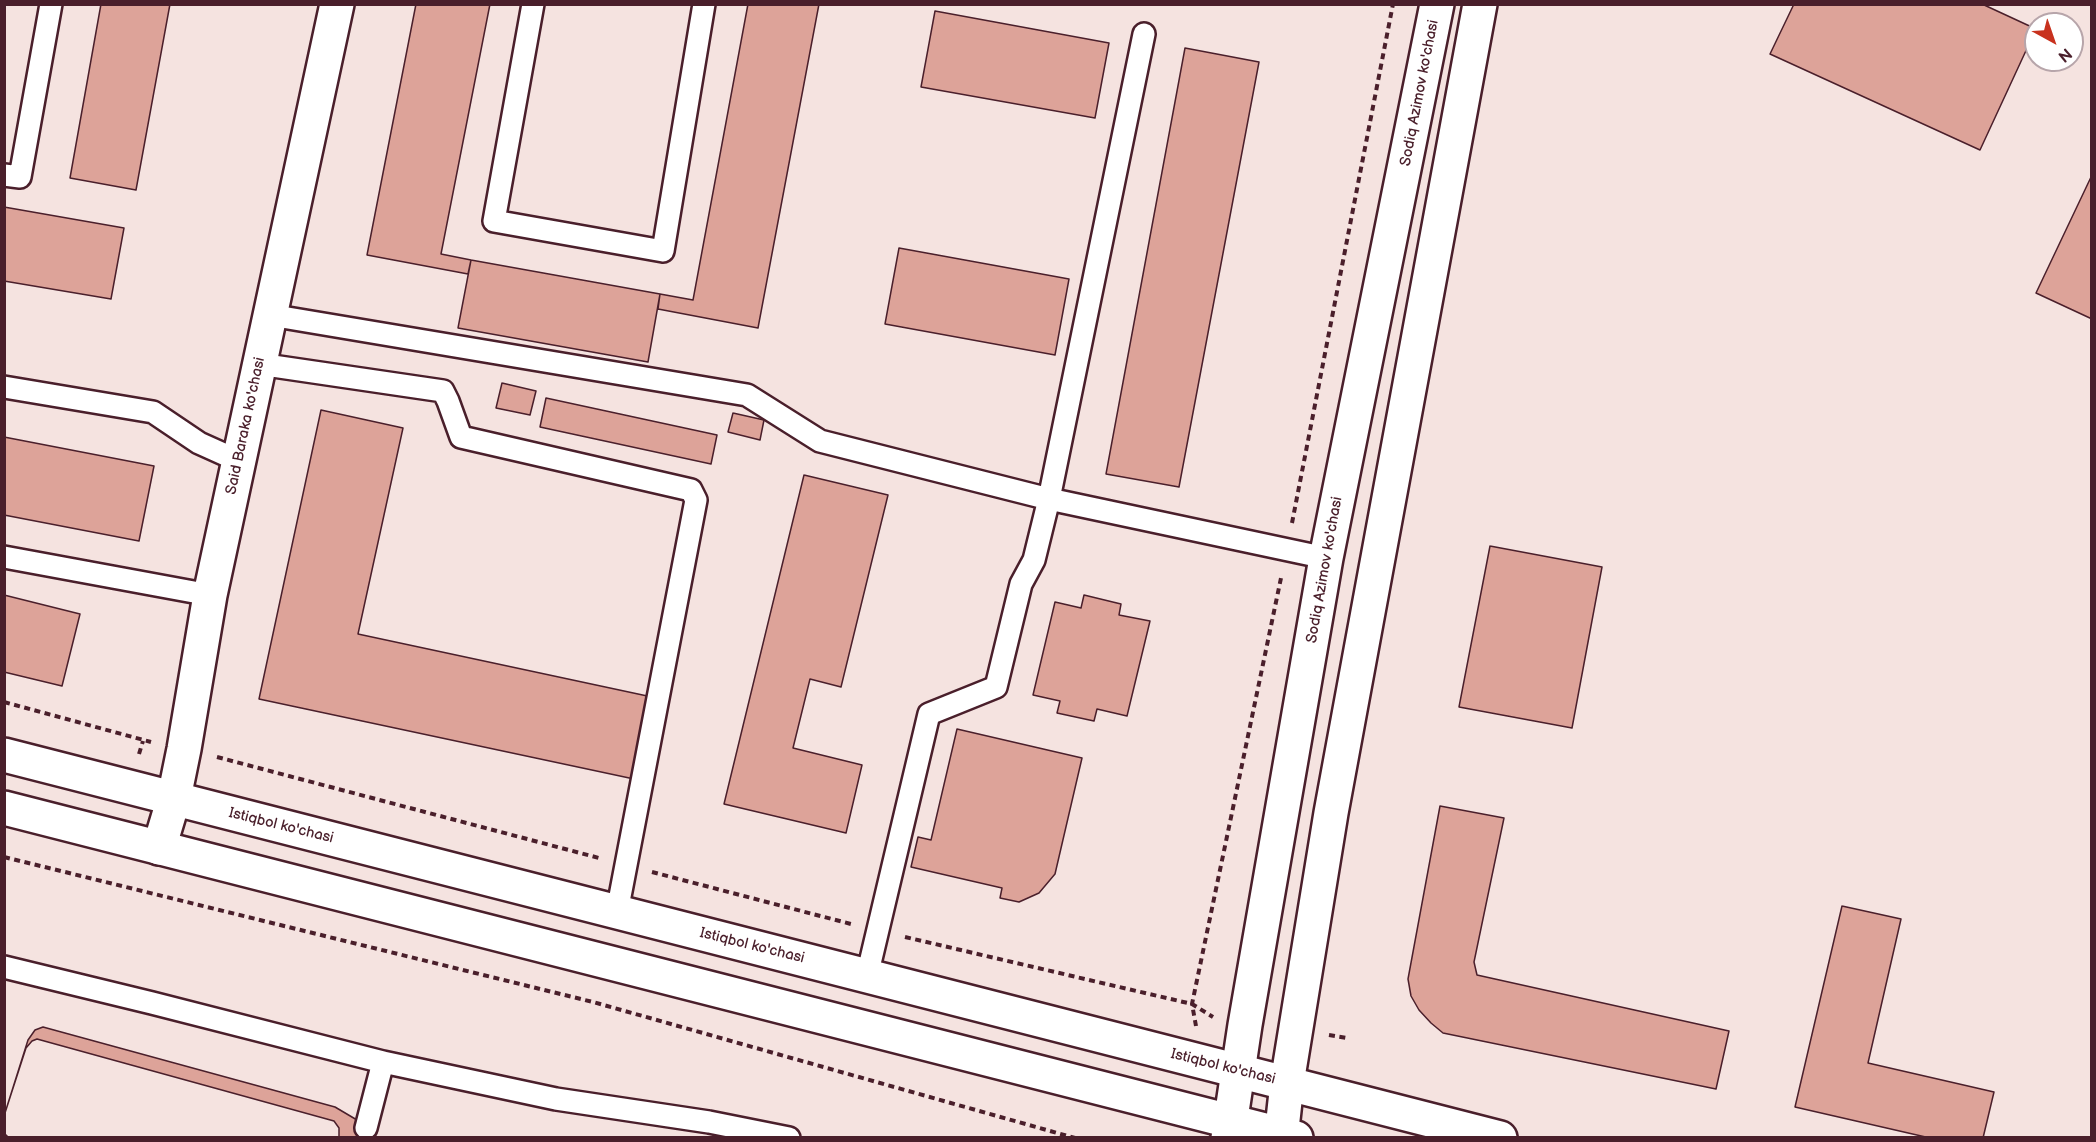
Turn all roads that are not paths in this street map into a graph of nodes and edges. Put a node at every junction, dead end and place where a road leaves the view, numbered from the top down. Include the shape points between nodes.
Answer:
1 (51, 4) edge
2 (337, 4) edge
3 (533, 4) edge
4 (704, 4) edge
5 (1437, 4) edge
6 (1480, 4) edge
7 (1144, 34) dead end
8 (4, 175) edge
9 (270, 315) junction
10 (259, 364) junction
11 (4, 387) edge
12 (239, 461) junction
13 (1049, 499) junction
14 (4, 557) edge
15 (1326, 558) junction
16 (210, 595) junction
17 (4, 755) edge
18 (174, 798) junction
19 (4, 808) edge
20 (159, 848) junction
21 (617, 912) junction
22 (4, 967) edge
23 (867, 976) junction
24 (383, 1062) junction
25 (1238, 1071) junction
26 (1287, 1083) junction
27 (366, 1128) dead end
28 (1229, 1129) edge
29 (1286, 1136) edge
30 (789, 1137) edge
31 (1500, 1137) edge

1 - 8 lane via 20,177
2 - 9 main road, Said Baraka ko'chasi
3 - 4 lane via 494,220 663,251
5 - 15 main road, Sodiq Azimov ko'chasi
6 - 26 main road via 1333,802
7 - 13 lane
9 - 10 main road, Said Baraka ko'chasi
9 - 13 lane via 747,395 820,441
10 - 12 main road, Said Baraka ko'chasi
10 - 21 lane via 443,391 460,437 691,490 696,500
11 - 12 lane via 153,412 199,443
12 - 16 main road, Said Baraka ko'chasi
13 - 15 lane
13 - 23 lane via 1034,560 1021,584 996,687 929,714
14 - 16 lane
15 - 25 main road, Sodiq Azimov ko'chasi
16 - 18 main road, Said Baraka ko'chasi
17 - 18 main road, Istiqbol ko'chasi
18 - 20 main road, Said Baraka ko'chasi
18 - 21 main road, Istiqbol ko'chasi
19 - 20 main road
20 - 28 main road
21 - 23 main road, Istiqbol ko'chasi
22 - 24 lane
23 - 25 main road, Istiqbol ko'chasi
24 - 27 lane
24 - 30 lane via 556,1099
25 - 26 main road, Istiqbol ko'chasi
25 - 28 main road, Sodiq Azimov ko'chasi
26 - 29 main road
26 - 31 main road, Istiqbol ko'chasi
28 - 29 main road

